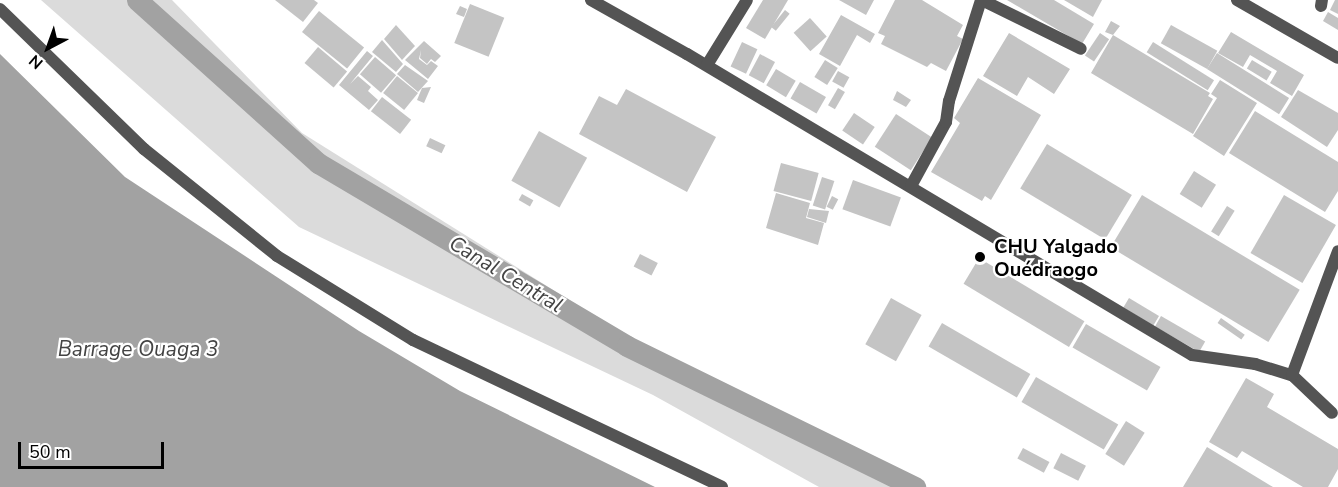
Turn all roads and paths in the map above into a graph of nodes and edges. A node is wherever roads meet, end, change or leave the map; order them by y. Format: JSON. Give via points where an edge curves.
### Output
{"nodes":[{"id":1,"x":591,"y":0,"type":"edge"},
{"id":2,"x":747,"y":0,"type":"edge"},
{"id":3,"x":981,"y":0,"type":"edge"},
{"id":4,"x":1237,"y":0,"type":"edge"},
{"id":5,"x":0,"y":9,"type":"edge"},
{"id":6,"x":1080,"y":49,"type":"dead end"},
{"id":7,"x":1338,"y":58,"type":"edge"},
{"id":8,"x":706,"y":65,"type":"junction"},
{"id":9,"x":911,"y":186,"type":"junction"},
{"id":10,"x":1338,"y":251,"type":"edge"},
{"id":11,"x":1292,"y":375,"type":"junction"},
{"id":12,"x":1332,"y":413,"type":"dead end"},
{"id":13,"x":722,"y":487,"type":"edge"}],
"edges":[{"from":1,"to":8,"type":"street"},
{"from":2,"to":8,"type":"street"},
{"from":3,"to":6,"type":"street"},
{"from":3,"to":9,"type":"street","via":[[946,122]]},
{"from":4,"to":7,"type":"street"},
{"from":5,"to":13,"type":"street","via":[[144,149],[277,256],[413,340]]},
{"from":8,"to":9,"type":"street"},
{"from":9,"to":11,"type":"street","via":[[1192,355],[1255,364]]},
{"from":10,"to":11,"type":"street"},
{"from":11,"to":12,"type":"street"}]}
